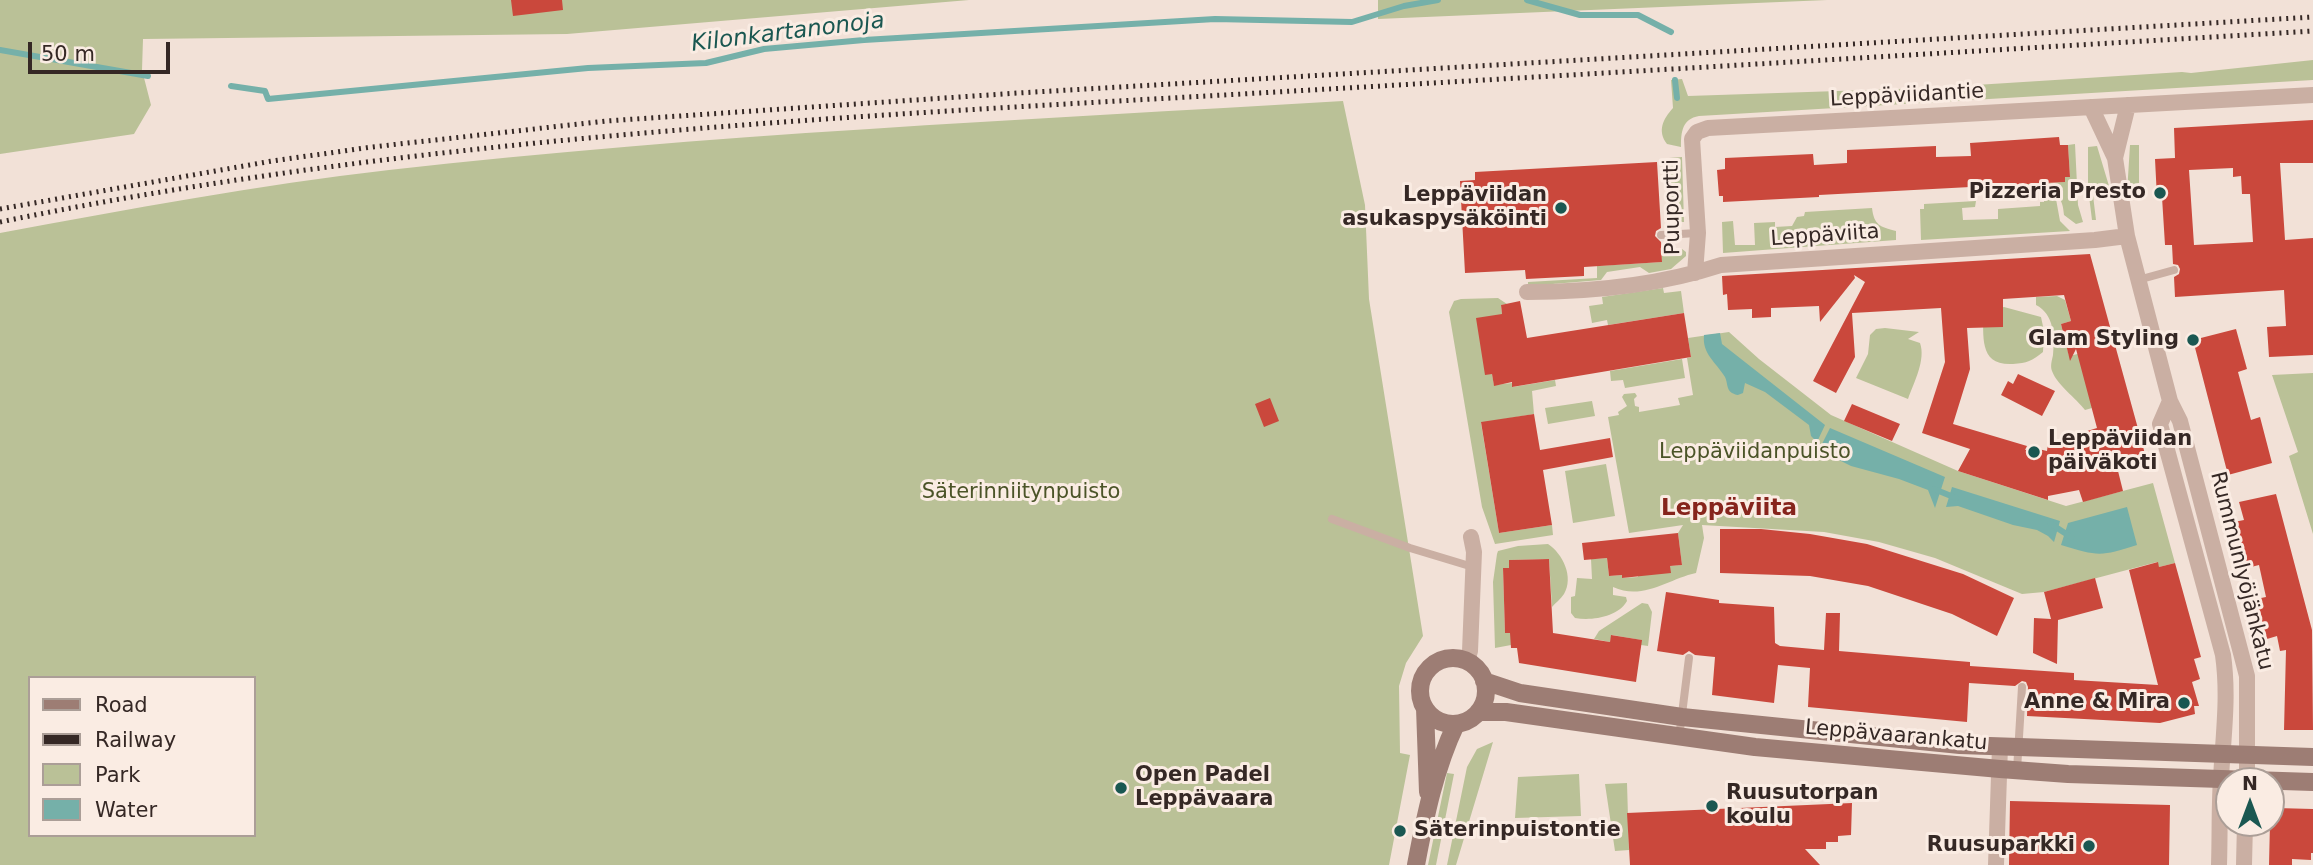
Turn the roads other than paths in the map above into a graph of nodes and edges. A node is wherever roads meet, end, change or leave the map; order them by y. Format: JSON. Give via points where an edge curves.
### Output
{"nodes":[{"id":1,"x":2313,"y":95,"type":"edge"},
{"id":2,"x":2128,"y":105,"type":"junction"},
{"id":3,"x":2091,"y":107,"type":"junction"},
{"id":4,"x":1692,"y":139,"type":"joint"},
{"id":5,"x":2115,"y":158,"type":"junction"},
{"id":6,"x":1698,"y":233,"type":"junction"},
{"id":7,"x":1661,"y":235,"type":"dead end"},
{"id":8,"x":2127,"y":236,"type":"junction"},
{"id":9,"x":2174,"y":270,"type":"dead end"},
{"id":10,"x":1695,"y":273,"type":"junction"},
{"id":11,"x":2138,"y":280,"type":"junction"},
{"id":12,"x":1527,"y":292,"type":"dead end"},
{"id":13,"x":2170,"y":401,"type":"junction"},
{"id":14,"x":1332,"y":519,"type":"dead end"},
{"id":15,"x":1471,"y":537,"type":"dead end"},
{"id":16,"x":1473,"y":567,"type":"junction"},
{"id":17,"x":1689,"y":658,"type":"dead end"},
{"id":18,"x":1467,"y":661,"type":"junction"},
{"id":19,"x":1485,"y":681,"type":"junction"},
{"id":20,"x":2022,"y":687,"type":"dead end"},
{"id":21,"x":1425,"y":708,"type":"junction"},
{"id":22,"x":1478,"y":712,"type":"junction"},
{"id":23,"x":1682,"y":717,"type":"junction"},
{"id":24,"x":1456,"y":724,"type":"junction"},
{"id":25,"x":1679,"y":738,"type":"junction"},
{"id":26,"x":2009,"y":747,"type":"junction"},
{"id":27,"x":2223,"y":755,"type":"junction"},
{"id":28,"x":2247,"y":755,"type":"junction"},
{"id":29,"x":2313,"y":757,"type":"edge"},
{"id":30,"x":2222,"y":767,"type":"edge"},
{"id":31,"x":2247,"y":767,"type":"edge"},
{"id":32,"x":2008,"y":769,"type":"junction"},
{"id":33,"x":2215,"y":779,"type":"edge"},
{"id":34,"x":2285,"y":781,"type":"edge"},
{"id":35,"x":2313,"y":782,"type":"edge"},
{"id":36,"x":1429,"y":798,"type":"junction"},
{"id":37,"x":2220,"y":837,"type":"edge"},
{"id":38,"x":2245,"y":837,"type":"edge"},
{"id":39,"x":1416,"y":865,"type":"edge"},
{"id":40,"x":1997,"y":865,"type":"edge"},
{"id":41,"x":2219,"y":865,"type":"edge"},
{"id":42,"x":2244,"y":865,"type":"edge"}],
"edges":[{"from":1,"to":2,"type":"street","name":"Leppäviidantie"},
{"from":2,"to":3,"type":"street","name":"Leppäviidantie"},
{"from":2,"to":5,"type":"street"},
{"from":3,"to":4,"type":"street","name":"Leppäviidantie","via":[[1708,128]]},
{"from":3,"to":5,"type":"street"},
{"from":4,"to":6,"type":"street","name":"Puuportti"},
{"from":5,"to":8,"type":"street","name":"Rummunlyöjänkatu"},
{"from":6,"to":7,"type":"lane"},
{"from":6,"to":10,"type":"street","name":"Puuportti"},
{"from":8,"to":10,"type":"street","name":"Leppäviita","via":[[1721,265]]},
{"from":8,"to":11,"type":"street","name":"Rummunlyöjänkatu"},
{"from":9,"to":11,"type":"lane"},
{"from":10,"to":12,"type":"street","name":"Leppäviita","via":[[1577,292]]},
{"from":11,"to":13,"type":"street","name":"Rummunlyöjänkatu"},
{"from":13,"to":27,"type":"street","name":"Rummunlyöjänkatu","via":[[2160,424],[2223,655]]},
{"from":13,"to":28,"type":"street","name":"Rummunlyöjänkatu","via":[[2180,421],[2247,676]]},
{"from":14,"to":16,"type":"lane"},
{"from":15,"to":16,"type":"street"},
{"from":16,"to":18,"type":"street"},
{"from":17,"to":23,"type":"lane"},
{"from":18,"to":19,"type":"main road"},
{"from":18,"to":21,"type":"main road","via":[[1451,658],[1430,668],[1421,683]]},
{"from":19,"to":22,"type":"main road","via":[[1485,698]]},
{"from":19,"to":23,"type":"main road","name":"Leppävaarankatu","via":[[1520,693]]},
{"from":20,"to":26,"type":"lane"},
{"from":21,"to":24,"type":"main road","via":[[1438,720]]},
{"from":21,"to":36,"type":"main road"},
{"from":22,"to":24,"type":"main road"},
{"from":22,"to":25,"type":"main road","name":"Leppävaarankatu","via":[[1506,712]]},
{"from":23,"to":25,"type":"lane"},
{"from":23,"to":26,"type":"main road","name":"Leppävaarankatu"},
{"from":24,"to":36,"type":"main road"},
{"from":25,"to":32,"type":"main road","name":"Leppävaarankatu"},
{"from":26,"to":27,"type":"main road","name":"Leppävaarankatu"},
{"from":26,"to":32,"type":"street"},
{"from":27,"to":28,"type":"main road","name":"Leppävaarankatu"},
{"from":27,"to":30,"type":"street","name":"Rummunlyöjänkatu"},
{"from":28,"to":29,"type":"main road","name":"Leppävaarankatu"},
{"from":28,"to":31,"type":"street","name":"Rummunlyöjänkatu"},
{"from":32,"to":33,"type":"main road","name":"Leppävaarankatu"},
{"from":32,"to":40,"type":"street"},
{"from":34,"to":35,"type":"main road","name":"Leppävaarankatu"},
{"from":36,"to":39,"type":"main road"},
{"from":37,"to":41,"type":"street","name":"Rummunlyöjänkatu"},
{"from":38,"to":42,"type":"street"}]}
